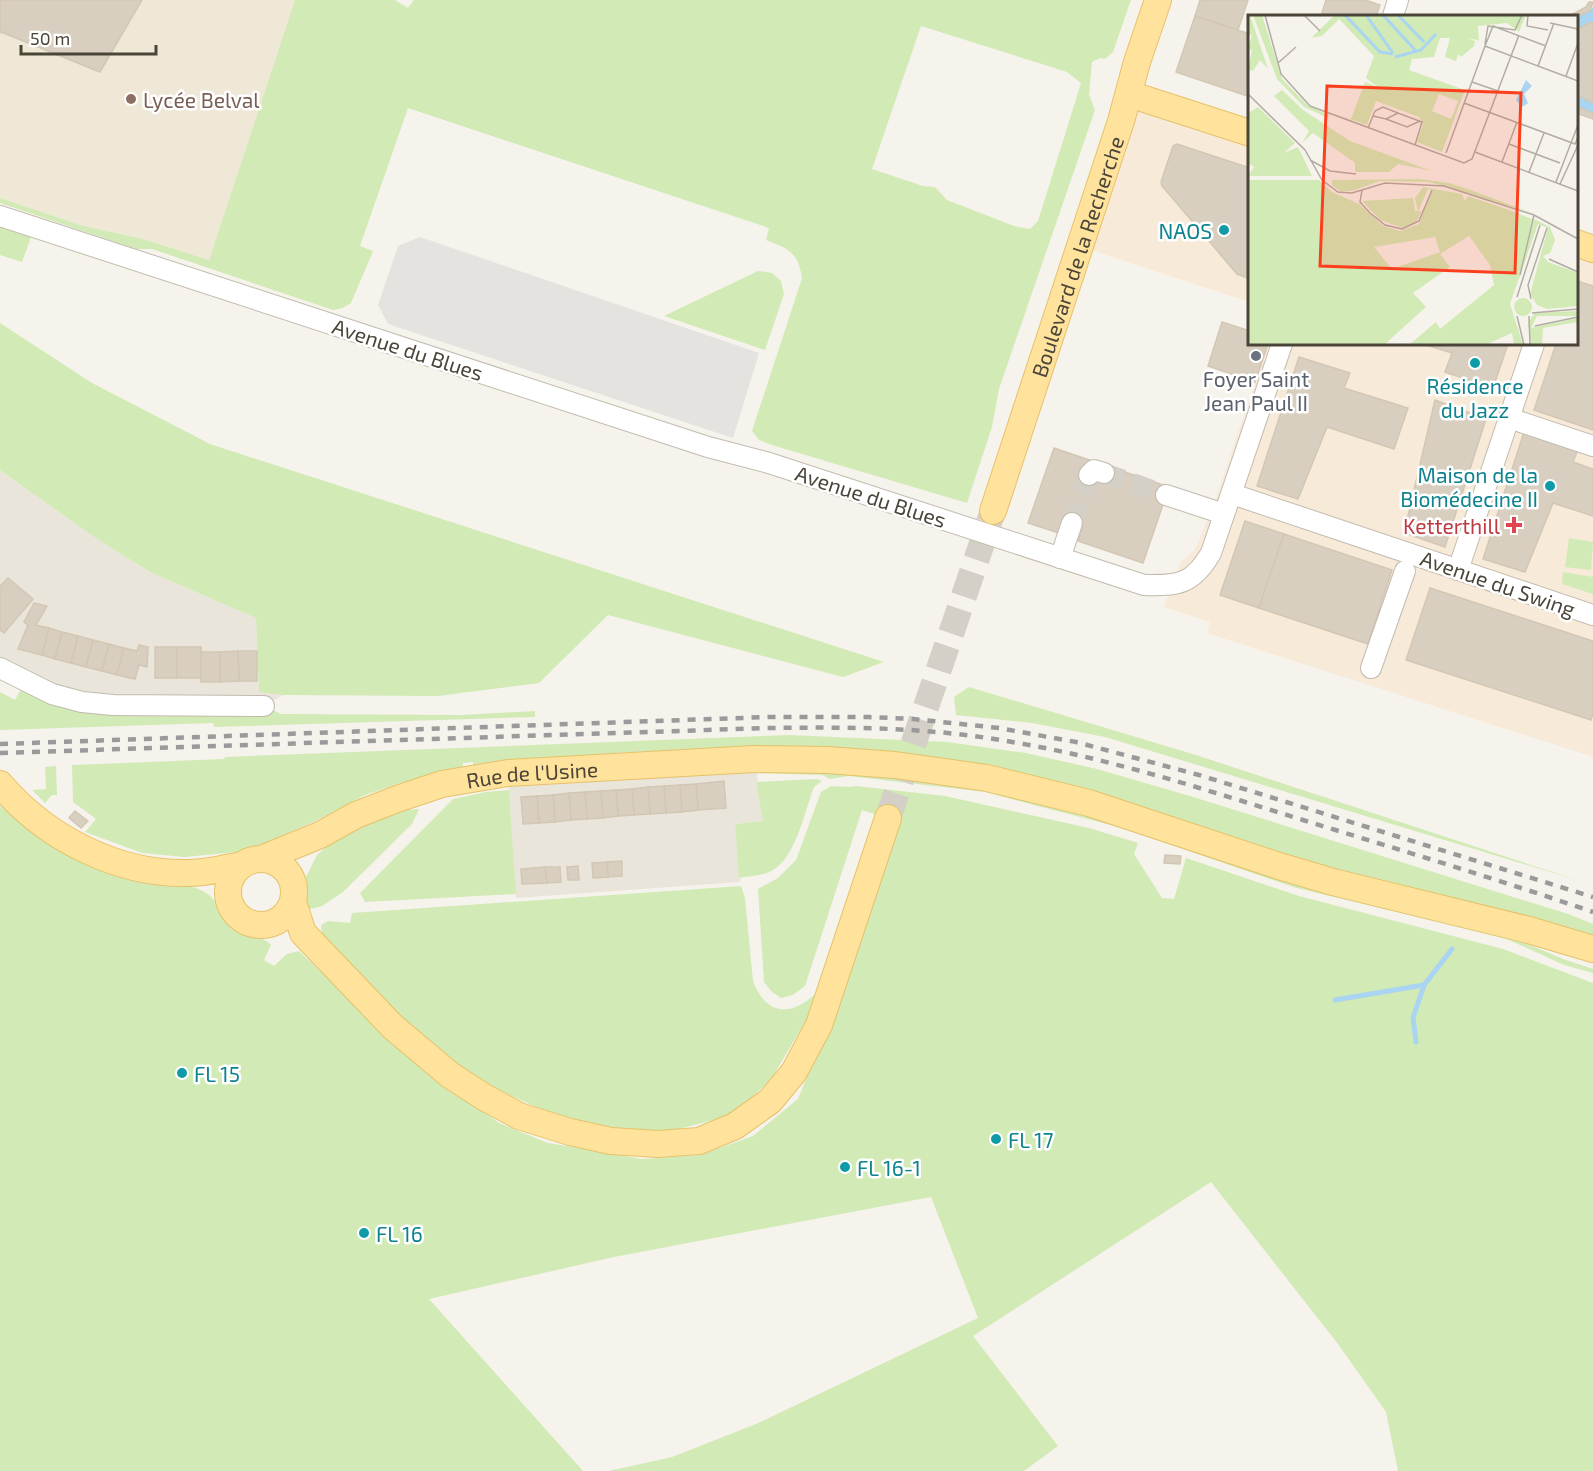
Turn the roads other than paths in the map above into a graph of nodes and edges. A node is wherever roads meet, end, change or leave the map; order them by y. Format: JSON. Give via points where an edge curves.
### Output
{"nodes":[{"id":1,"x":1158,"y":0,"type":"edge"},
{"id":2,"x":1398,"y":0,"type":"edge"},
{"id":3,"x":1393,"y":15,"type":"edge"},
{"id":4,"x":1129,"y":94,"type":"junction"},
{"id":5,"x":1248,"y":132,"type":"edge"},
{"id":6,"x":0,"y":216,"type":"edge"},
{"id":7,"x":1578,"y":244,"type":"edge"},
{"id":8,"x":1593,"y":249,"type":"edge"},
{"id":9,"x":1282,"y":345,"type":"edge"},
{"id":10,"x":1534,"y":345,"type":"edge"},
{"id":11,"x":1509,"y":418,"type":"junction"},
{"id":12,"x":1593,"y":446,"type":"edge"},
{"id":13,"x":1232,"y":494,"type":"junction"},
{"id":14,"x":1166,"y":495,"type":"tunnel mouth"},
{"id":15,"x":993,"y":511,"type":"tunnel mouth"},
{"id":16,"x":1224,"y":514,"type":"junction"},
{"id":17,"x":1072,"y":523,"type":"tunnel mouth"},
{"id":18,"x":1060,"y":558,"type":"junction"},
{"id":19,"x":1404,"y":570,"type":"dead end"},
{"id":20,"x":1458,"y":570,"type":"junction"},
{"id":21,"x":1593,"y":615,"type":"edge"},
{"id":22,"x":0,"y":668,"type":"edge"},
{"id":23,"x":1371,"y":668,"type":"dead end"},
{"id":24,"x":264,"y":706,"type":"dead end"},
{"id":25,"x":0,"y":784,"type":"edge"},
{"id":26,"x":888,"y":818,"type":"tunnel mouth"},
{"id":27,"x":320,"y":835,"type":"junction"},
{"id":28,"x":264,"y":858,"type":"junction"},
{"id":29,"x":239,"y":866,"type":"junction"},
{"id":30,"x":190,"y":873,"type":"junction"},
{"id":31,"x":227,"y":893,"type":"junction"},
{"id":32,"x":294,"y":896,"type":"junction"},
{"id":33,"x":273,"y":923,"type":"junction"},
{"id":34,"x":303,"y":933,"type":"junction"},
{"id":35,"x":1593,"y":949,"type":"edge"}],
"edges":[{"from":1,"to":4,"type":"main road","name":"Boulevard de la Recherche"},
{"from":2,"to":3,"type":"street"},
{"from":4,"to":5,"type":"main road"},
{"from":4,"to":15,"type":"main road","name":"Boulevard de la Recherche"},
{"from":6,"to":18,"type":"street","name":"Avenue du Blues"},
{"from":7,"to":8,"type":"main road"},
{"from":9,"to":13,"type":"street","name":"Avenue du Blues"},
{"from":10,"to":11,"type":"street"},
{"from":11,"to":12,"type":"street"},
{"from":11,"to":20,"type":"street"},
{"from":13,"to":16,"type":"street","name":"Avenue du Blues"},
{"from":13,"to":20,"type":"street","name":"Avenue du Swing"},
{"from":14,"to":16,"type":"street"},
{"from":16,"to":18,"type":"street","name":"Avenue du Blues","via":[[1211,553],[1201,570],[1185,581],[1166,586],[1144,585]]},
{"from":17,"to":18,"type":"street"},
{"from":19,"to":23,"type":"street","name":"Avenue du Swing"},
{"from":20,"to":21,"type":"street","name":"Avenue du Swing"},
{"from":22,"to":24,"type":"street","via":[[52,694],[82,702]]},
{"from":25,"to":30,"type":"main road","via":[[27,811],[75,845],[120,864]]},
{"from":26,"to":34,"type":"main road","via":[[819,1024],[794,1072],[770,1101],[735,1126],[699,1141],[611,1141],[519,1116],[450,1075],[393,1027]]},
{"from":27,"to":28,"type":"main road","name":"Rue de l'Usine"},
{"from":27,"to":32,"type":"main road","via":[[305,861]]},
{"from":27,"to":35,"type":"main road","name":"Rue de l'Usine","via":[[356,815],[442,784],[508,773],[754,759],[895,765],[987,778],[1089,803],[1333,882]]},
{"from":28,"to":29,"type":"main road"},
{"from":28,"to":32,"type":"main road","via":[[286,868],[292,878]]},
{"from":29,"to":30,"type":"main road"},
{"from":29,"to":31,"type":"main road","via":[[232,874]]},
{"from":30,"to":31,"type":"main road"},
{"from":31,"to":33,"type":"main road","via":[[231,906],[248,923]]},
{"from":32,"to":33,"type":"main road","via":[[286,915]]},
{"from":32,"to":34,"type":"main road"},
{"from":33,"to":34,"type":"main road"}]}
